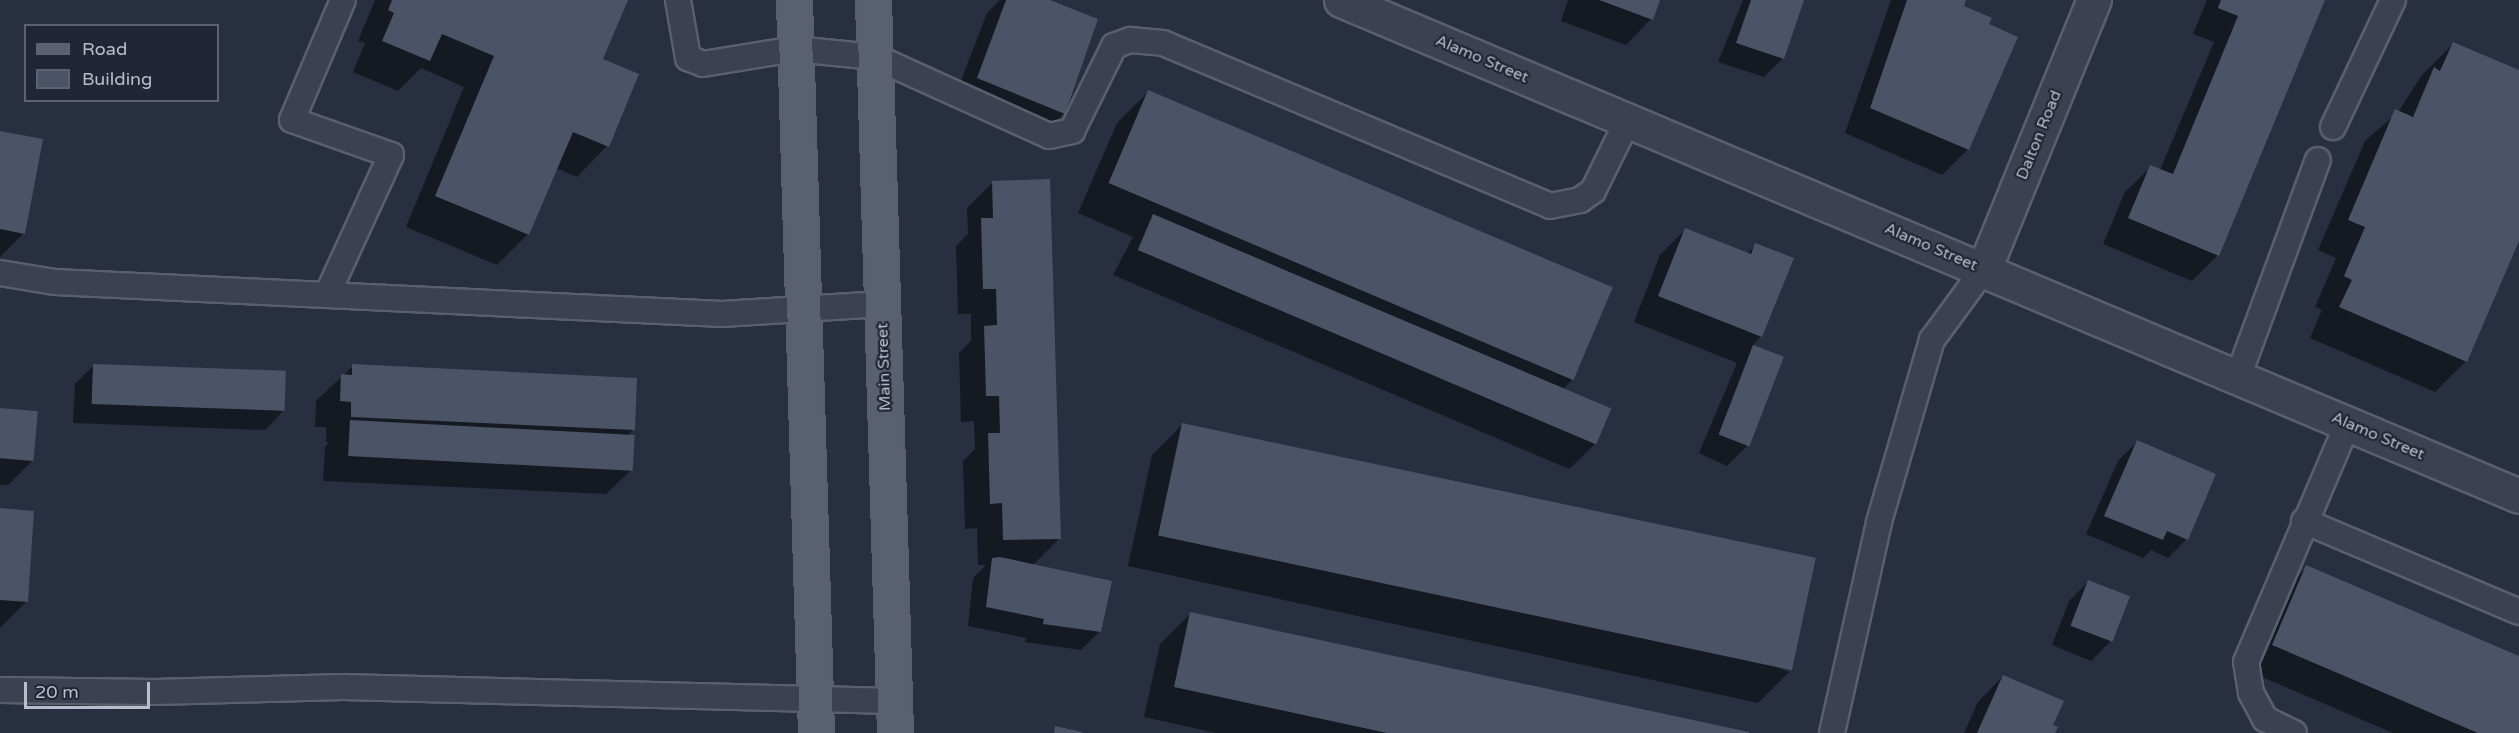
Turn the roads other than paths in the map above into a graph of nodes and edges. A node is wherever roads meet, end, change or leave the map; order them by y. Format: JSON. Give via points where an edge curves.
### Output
{"nodes":[{"id":1,"x":343,"y":0,"type":"edge"},
{"id":2,"x":678,"y":0,"type":"edge"},
{"id":3,"x":794,"y":0,"type":"edge"},
{"id":4,"x":873,"y":0,"type":"edge"},
{"id":5,"x":1341,"y":0,"type":"edge"},
{"id":6,"x":2094,"y":0,"type":"edge"},
{"id":7,"x":2393,"y":0,"type":"edge"},
{"id":8,"x":795,"y":49,"type":"junction"},
{"id":9,"x":875,"y":57,"type":"junction"},
{"id":10,"x":1628,"y":120,"type":"junction"},
{"id":11,"x":2333,"y":127,"type":"dead end"},
{"id":12,"x":2318,"y":160,"type":"dead end"},
{"id":13,"x":1984,"y":269,"type":"junction"},
{"id":14,"x":0,"y":273,"type":"edge"},
{"id":15,"x":327,"y":295,"type":"junction"},
{"id":16,"x":882,"y":304,"type":"junction"},
{"id":17,"x":802,"y":309,"type":"junction"},
{"id":18,"x":2238,"y":377,"type":"junction"},
{"id":19,"x":2348,"y":423,"type":"junction"},
{"id":20,"x":2519,"y":496,"type":"edge"},
{"id":21,"x":2304,"y":521,"type":"junction"},
{"id":22,"x":2519,"y":612,"type":"edge"},
{"id":23,"x":0,"y":690,"type":"edge"},
{"id":24,"x":815,"y":699,"type":"junction"},
{"id":25,"x":894,"y":701,"type":"junction"},
{"id":26,"x":816,"y":733,"type":"edge"},
{"id":27,"x":895,"y":733,"type":"edge"},
{"id":28,"x":1832,"y":733,"type":"edge"},
{"id":29,"x":2294,"y":733,"type":"edge"}],
"edges":[{"from":1,"to":15,"type":"lane","via":[[292,120],[391,155]]},
{"from":2,"to":8,"type":"lane","via":[[688,58],[703,64]]},
{"from":3,"to":8,"type":"main road"},
{"from":4,"to":9,"type":"main road","name":"Main Street"},
{"from":5,"to":10,"type":"street","name":"Alamo Street"},
{"from":6,"to":13,"type":"street","name":"Dalton Road"},
{"from":7,"to":11,"type":"lane"},
{"from":8,"to":9,"type":"lane"},
{"from":8,"to":17,"type":"main road"},
{"from":9,"to":10,"type":"lane","via":[[1049,136],[1072,131],[1114,46],[1130,40],[1162,43],[1550,206],[1580,200],[1593,191]]},
{"from":9,"to":16,"type":"main road","name":"Main Street"},
{"from":10,"to":13,"type":"street","name":"Alamo Street"},
{"from":12,"to":18,"type":"lane"},
{"from":13,"to":18,"type":"street","name":"Alamo Street"},
{"from":13,"to":28,"type":"lane","via":[[1932,340],[1879,522]]},
{"from":14,"to":15,"type":"lane","via":[[55,282]]},
{"from":15,"to":17,"type":"lane","via":[[722,314]]},
{"from":16,"to":17,"type":"lane"},
{"from":16,"to":25,"type":"main road","name":"Main Street"},
{"from":17,"to":24,"type":"main road"},
{"from":18,"to":19,"type":"street","name":"Alamo Street"},
{"from":19,"to":20,"type":"street","name":"Alamo Street"},
{"from":19,"to":21,"type":"lane"},
{"from":21,"to":22,"type":"lane"},
{"from":21,"to":29,"type":"lane","via":[[2246,662],[2251,693],[2265,718]]},
{"from":23,"to":24,"type":"lane","via":[[155,693],[344,687]]},
{"from":24,"to":25,"type":"lane"},
{"from":24,"to":26,"type":"main road"},
{"from":25,"to":27,"type":"main road","name":"Main Street"}]}
